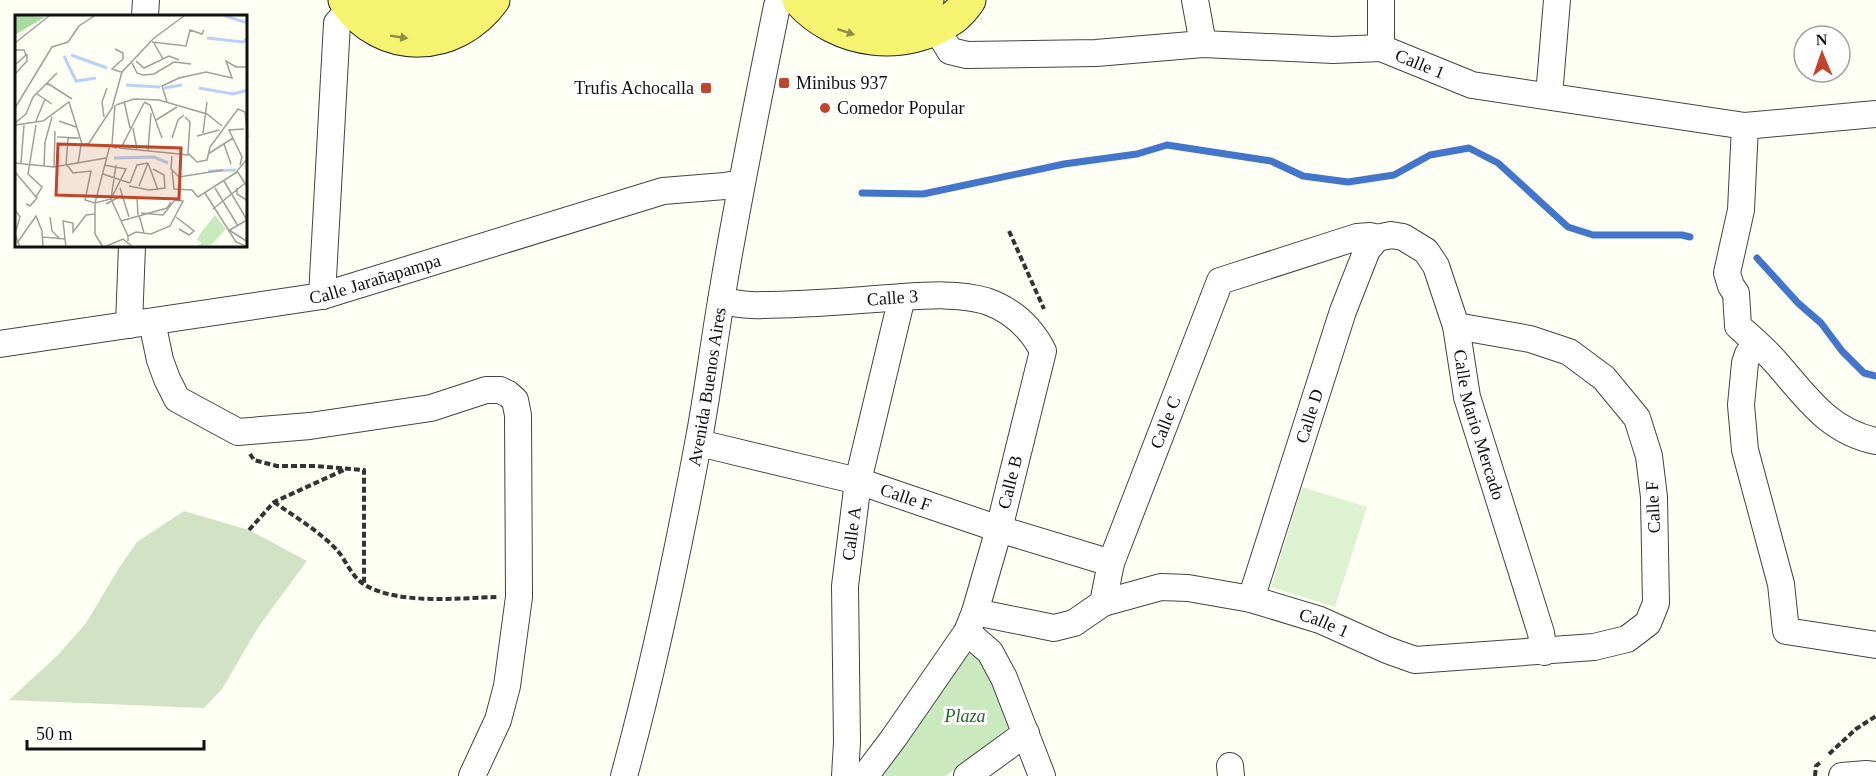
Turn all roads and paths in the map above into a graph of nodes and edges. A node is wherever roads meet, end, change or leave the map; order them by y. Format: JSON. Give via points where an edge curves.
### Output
{"nodes":[{"id":1,"x":146,"y":0,"type":"edge"},
{"id":2,"x":457,"y":0,"type":"edge"},
{"id":3,"x":493,"y":0,"type":"edge"},
{"id":4,"x":783,"y":0,"type":"edge"},
{"id":5,"x":799,"y":0,"type":"edge"},
{"id":6,"x":839,"y":0,"type":"edge"},
{"id":7,"x":969,"y":0,"type":"edge"},
{"id":8,"x":1195,"y":0,"type":"edge"},
{"id":9,"x":1382,"y":0,"type":"edge"},
{"id":10,"x":1557,"y":0,"type":"edge"},
{"id":11,"x":358,"y":2,"type":"edge"},
{"id":12,"x":932,"y":14,"type":"edge"},
{"id":13,"x":145,"y":15,"type":"edge"},
{"id":14,"x":1203,"y":44,"type":"junction"},
{"id":15,"x":1381,"y":48,"type":"junction"},
{"id":16,"x":1549,"y":96,"type":"junction"},
{"id":17,"x":1876,"y":114,"type":"edge"},
{"id":18,"x":1745,"y":126,"type":"junction"},
{"id":19,"x":741,"y":183,"type":"junction"},
{"id":20,"x":1009,"y":231,"type":"dead end"},
{"id":21,"x":1377,"y":238,"type":"junction"},
{"id":22,"x":132,"y":248,"type":"edge"},
{"id":23,"x":322,"y":296,"type":"junction"},
{"id":24,"x":902,"y":297,"type":"junction"},
{"id":25,"x":721,"y":301,"type":"junction"},
{"id":26,"x":141,"y":323,"type":"junction"},
{"id":27,"x":1456,"y":326,"type":"junction"},
{"id":28,"x":0,"y":344,"type":"edge"},
{"id":29,"x":1758,"y":344,"type":"junction"},
{"id":30,"x":1043,"y":351,"type":"junction"},
{"id":31,"x":238,"y":432,"type":"junction"},
{"id":32,"x":1876,"y":441,"type":"edge"},
{"id":33,"x":699,"y":442,"type":"junction"},
{"id":34,"x":347,"y":469,"type":"junction"},
{"id":35,"x":858,"y":481,"type":"junction"},
{"id":36,"x":274,"y":502,"type":"junction"},
{"id":37,"x":999,"y":529,"type":"junction"},
{"id":38,"x":249,"y":530,"type":"dead end"},
{"id":39,"x":1112,"y":563,"type":"junction"},
{"id":40,"x":364,"y":585,"type":"junction"},
{"id":41,"x":519,"y":597,"type":"junction"},
{"id":42,"x":1251,"y":599,"type":"junction"},
{"id":43,"x":1103,"y":603,"type":"junction"},
{"id":44,"x":971,"y":622,"type":"junction"},
{"id":45,"x":1876,"y":645,"type":"edge"},
{"id":46,"x":1544,"y":652,"type":"junction"},
{"id":47,"x":1876,"y":716,"type":"edge"},
{"id":48,"x":1026,"y":733,"type":"junction"},
{"id":49,"x":1876,"y":775,"type":"edge"},
{"id":50,"x":472,"y":776,"type":"edge"},
{"id":51,"x":624,"y":776,"type":"edge"},
{"id":52,"x":845,"y":776,"type":"edge"},
{"id":53,"x":865,"y":776,"type":"edge"},
{"id":54,"x":967,"y":776,"type":"edge"},
{"id":55,"x":1042,"y":776,"type":"edge"},
{"id":56,"x":1815,"y":776,"type":"edge"},
{"id":57,"x":1842,"y":776,"type":"edge"}],
"edges":[{"from":1,"to":13,"type":"street"},
{"from":2,"to":11,"type":"main road","via":[[436,13],[412,15]]},
{"from":11,"to":3,"type":"main road","one_way":true,"via":[[377,32],[429,40],[462,29]]},
{"from":4,"to":19,"type":"street","name":"Avenida Buenos Aires","via":[[777,6]]},
{"from":5,"to":12,"type":"main road","one_way":true,"via":[[829,26],[876,39],[908,37]]},
{"from":6,"to":12,"type":"main road","via":[[861,11],[890,14],[917,7]]},
{"from":7,"to":12,"type":"main road","via":[[955,16]]},
{"from":8,"to":14,"type":"street"},
{"from":9,"to":15,"type":"street"},
{"from":10,"to":16,"type":"street"},
{"from":11,"to":23,"type":"street","via":[[337,23]]},
{"from":12,"to":14,"type":"street","name":"Calle 1","via":[[950,51],[967,55],[1096,53]]},
{"from":14,"to":15,"type":"street","name":"Calle 1","via":[[1333,50]]},
{"from":15,"to":16,"type":"street","name":"Calle 1","via":[[1472,85]]},
{"from":16,"to":18,"type":"street","name":"Calle 1"},
{"from":17,"to":18,"type":"street","name":"Calle 1"},
{"from":18,"to":29,"type":"street","via":[[1741,210],[1727,273],[1736,293],[1738,326]]},
{"from":19,"to":23,"type":"street","name":"Calle Jarañapampa","via":[[663,191]]},
{"from":19,"to":25,"type":"street","name":"Avenida Buenos Aires"},
{"from":20,"to":30,"type":"path","via":[[1051,324]]},
{"from":21,"to":27,"type":"street","name":"Calle Mario Mercado","via":[[1403,237],[1426,251],[1436,266]]},
{"from":21,"to":39,"type":"street","name":"Calle C","via":[[1357,237],[1220,281]]},
{"from":21,"to":42,"type":"street","name":"Calle D","via":[[1367,250],[1342,311]]},
{"from":22,"to":26,"type":"street"},
{"from":23,"to":26,"type":"street","name":"Calle Jarañapampa"},
{"from":24,"to":25,"type":"street","name":"Calle 3","via":[[760,306]]},
{"from":24,"to":30,"type":"street","name":"Calle 3","via":[[955,296],[985,301],[1020,320]]},
{"from":24,"to":35,"type":"street","name":"Calle A"},
{"from":25,"to":33,"type":"street","name":"Avenida Buenos Aires"},
{"from":26,"to":28,"type":"street","name":"Calle Jarañapampa"},
{"from":26,"to":31,"type":"street","via":[[177,399]]},
{"from":27,"to":46,"type":"street","name":"Calle Mario Mercado","via":[[1467,397]]},
{"from":27,"to":46,"type":"street","name":"Calle F","via":[[1530,339],[1569,352],[1604,378],[1637,418],[1649,456],[1654,497],[1656,603],[1648,623],[1628,639]]},
{"from":29,"to":32,"type":"street","via":[[1834,424]]},
{"from":29,"to":45,"type":"street","via":[[1744,363],[1744,450],[1781,584],[1786,631]]},
{"from":30,"to":37,"type":"street","name":"Calle B"},
{"from":31,"to":34,"type":"path","via":[[254,460],[277,466]]},
{"from":31,"to":41,"type":"street","via":[[431,408],[486,390],[508,394],[515,400],[518,415]]},
{"from":33,"to":35,"type":"street","name":"Calle F"},
{"from":33,"to":51,"type":"street","name":"Avenida Buenos Aires","via":[[646,696]]},
{"from":34,"to":36,"type":"path"},
{"from":34,"to":40,"type":"path","via":[[364,470]]},
{"from":35,"to":37,"type":"street","name":"Calle F"},
{"from":35,"to":52,"type":"street","name":"Calle A","via":[[845,586]]},
{"from":36,"to":38,"type":"path"},
{"from":36,"to":40,"type":"path","via":[[338,551]]},
{"from":37,"to":39,"type":"street","name":"Calle F"},
{"from":37,"to":44,"type":"street","name":"Calle B"},
{"from":39,"to":43,"type":"street","name":"Calle C"},
{"from":40,"to":41,"type":"path","via":[[416,599]]},
{"from":41,"to":50,"type":"street","via":[[507,686],[498,720]]},
{"from":42,"to":43,"type":"street","name":"Calle 1","via":[[1161,587]]},
{"from":42,"to":46,"type":"street","name":"Calle 1","via":[[1320,620],[1415,660]]},
{"from":43,"to":44,"type":"street","name":"Calle 1","via":[[1074,623],[1054,628]]},
{"from":44,"to":48,"type":"street","via":[[1004,678]]},
{"from":44,"to":53,"type":"street","name":"Calle B"},
{"from":47,"to":56,"type":"path","via":[[1816,766]]},
{"from":48,"to":54,"type":"street"},
{"from":48,"to":55,"type":"street"},
{"from":49,"to":57,"type":"street"}]}
